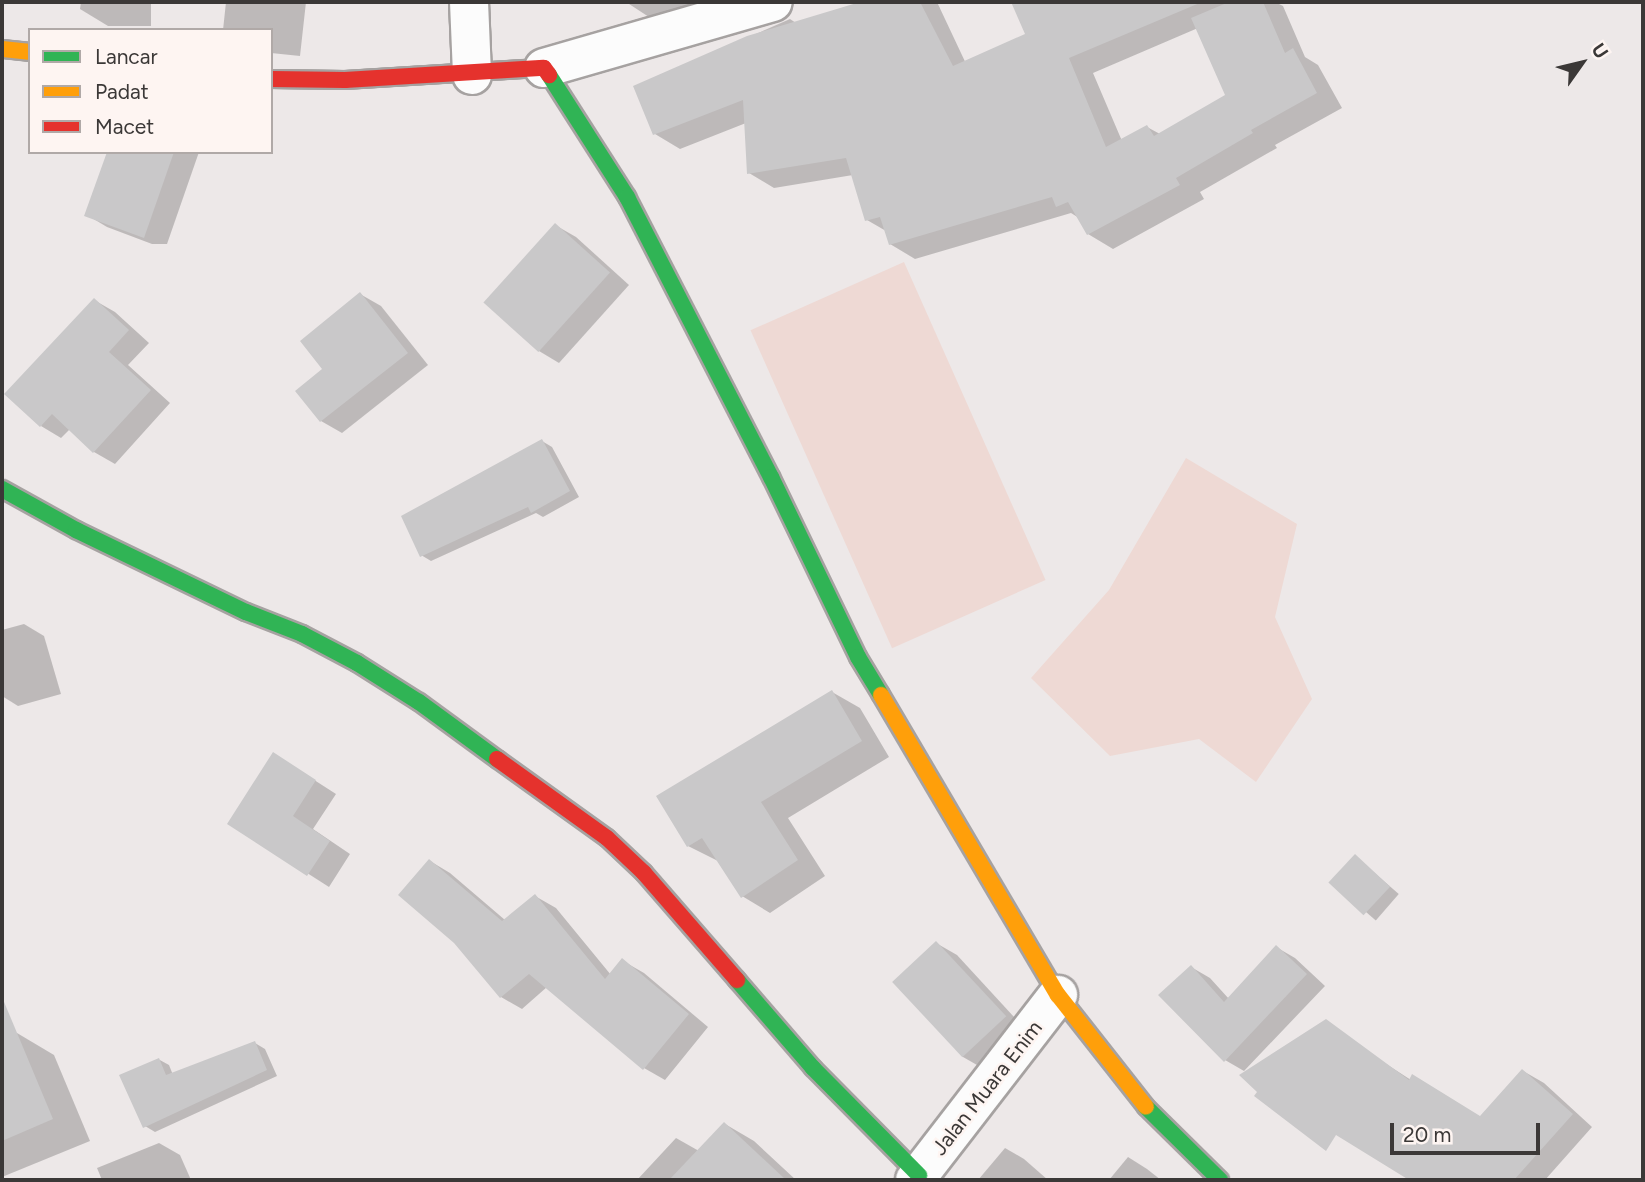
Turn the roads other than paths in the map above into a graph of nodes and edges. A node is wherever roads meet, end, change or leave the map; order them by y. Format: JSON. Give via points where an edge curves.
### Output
{"nodes":[{"id":1,"x":469,"y":2,"type":"edge"},
{"id":2,"x":773,"y":2,"type":"edge"},
{"id":3,"x":2,"y":49,"type":"edge"},
{"id":4,"x":28,"y":52,"type":"edge"},
{"id":5,"x":544,"y":68,"type":"junction"},
{"id":6,"x":472,"y":75,"type":"junction"},
{"id":7,"x":273,"y":79,"type":"edge"},
{"id":8,"x":2,"y":489,"type":"edge"},
{"id":9,"x":1058,"y":995,"type":"junction"},
{"id":10,"x":917,"y":1177,"type":"edge"},
{"id":11,"x":1220,"y":1180,"type":"edge"}],
"edges":[{"from":1,"to":6,"type":"street"},
{"from":2,"to":5,"type":"street"},
{"from":3,"to":4,"type":"street"},
{"from":5,"to":6,"type":"street"},
{"from":5,"to":9,"type":"street","via":[[633,209],[858,657]]},
{"from":6,"to":7,"type":"street"},
{"from":8,"to":10,"type":"street","via":[[76,530],[357,663],[419,702],[607,838],[644,873],[813,1068]]},
{"from":9,"to":10,"type":"street","name":"Jalan Muara Enim"},
{"from":9,"to":11,"type":"street","via":[[1155,1119]]}]}
